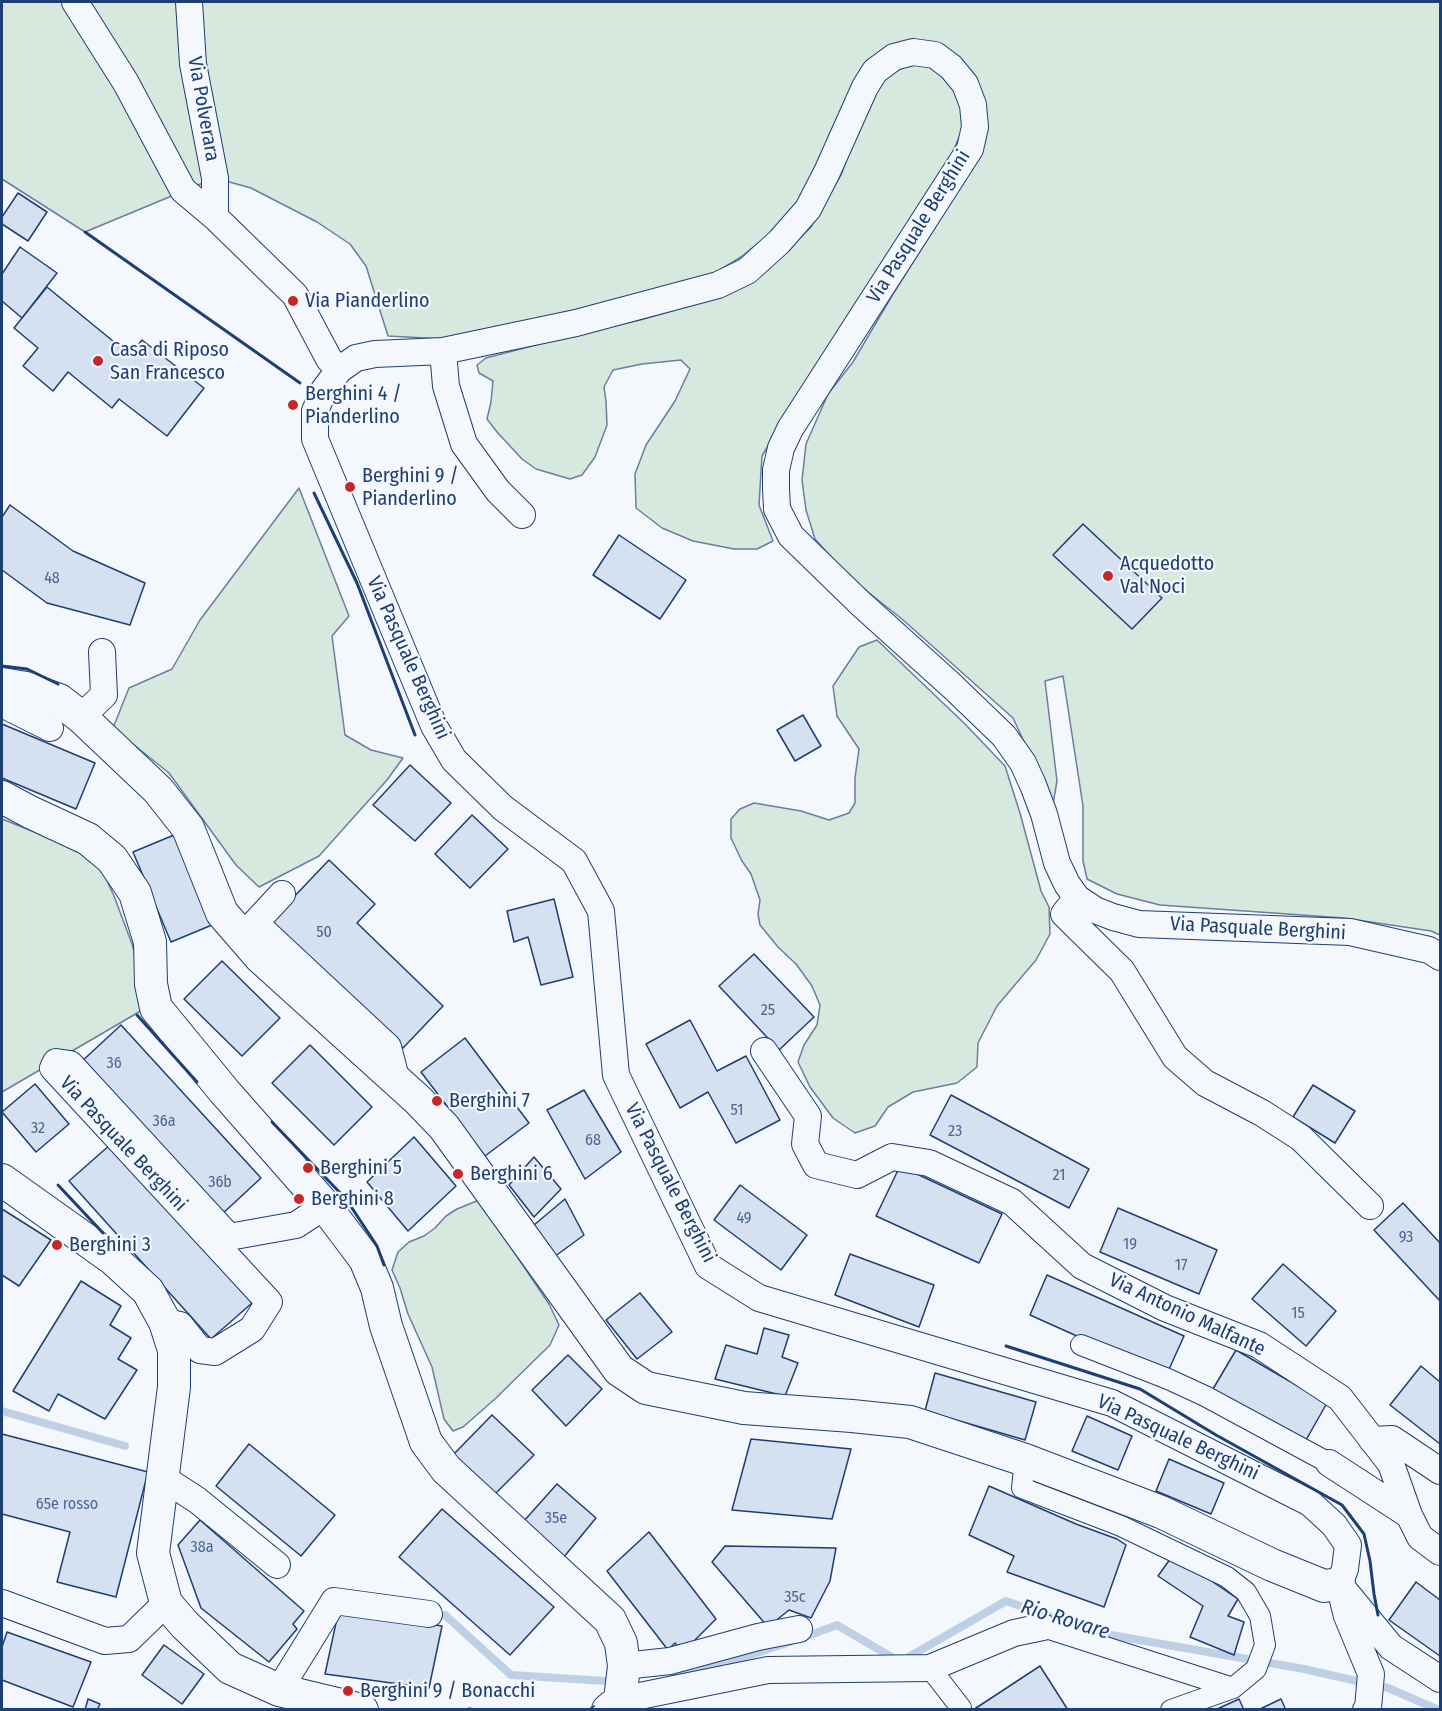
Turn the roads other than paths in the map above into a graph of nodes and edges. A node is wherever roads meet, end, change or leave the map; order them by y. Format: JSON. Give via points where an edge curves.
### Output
{"nodes":[{"id":1,"x":75,"y":2,"type":"edge"},
{"id":2,"x":189,"y":2,"type":"edge"},
{"id":3,"x":215,"y":217,"type":"junction"},
{"id":4,"x":443,"y":351,"type":"junction"},
{"id":5,"x":339,"y":370,"type":"junction"},
{"id":6,"x":522,"y":515,"type":"dead end"},
{"id":7,"x":102,"y":652,"type":"dead end"},
{"id":8,"x":2,"y":684,"type":"edge"},
{"id":9,"x":2,"y":693,"type":"edge"},
{"id":10,"x":81,"y":717,"type":"junction"},
{"id":11,"x":50,"y":728,"type":"dead end"},
{"id":12,"x":2,"y":797,"type":"edge"},
{"id":13,"x":282,"y":894,"type":"dead end"},
{"id":14,"x":1077,"y":898,"type":"junction"},
{"id":15,"x":1440,"y":957,"type":"edge"},
{"id":16,"x":764,"y":1051,"type":"dead end"},
{"id":17,"x":397,"y":1082,"type":"junction"},
{"id":18,"x":2,"y":1180,"type":"edge"},
{"id":19,"x":326,"y":1206,"type":"junction"},
{"id":20,"x":1370,"y":1206,"type":"dead end"},
{"id":21,"x":165,"y":1322,"type":"junction"},
{"id":22,"x":1081,"y":1345,"type":"dead end"},
{"id":23,"x":1372,"y":1440,"type":"junction"},
{"id":24,"x":1025,"y":1460,"type":"junction"},
{"id":25,"x":1329,"y":1463,"type":"joint"},
{"id":26,"x":1440,"y":1471,"type":"edge"},
{"id":27,"x":163,"y":1479,"type":"junction"},
{"id":28,"x":1409,"y":1515,"type":"junction"},
{"id":29,"x":1440,"y":1552,"type":"edge"},
{"id":30,"x":277,"y":1565,"type":"dead end"},
{"id":31,"x":1339,"y":1584,"type":"junction"},
{"id":32,"x":2,"y":1603,"type":"edge"},
{"id":33,"x":166,"y":1603,"type":"junction"},
{"id":34,"x":429,"y":1614,"type":"dead end"},
{"id":35,"x":1043,"y":1627,"type":"joint"},
{"id":36,"x":799,"y":1629,"type":"dead end"},
{"id":37,"x":624,"y":1666,"type":"junction"},
{"id":38,"x":930,"y":1668,"type":"junction"},
{"id":39,"x":1440,"y":1679,"type":"edge"},
{"id":40,"x":1233,"y":1688,"type":"junction"},
{"id":41,"x":279,"y":1690,"type":"junction"},
{"id":42,"x":614,"y":1705,"type":"edge"},
{"id":43,"x":961,"y":1708,"type":"edge"},
{"id":44,"x":362,"y":1710,"type":"edge"},
{"id":45,"x":1172,"y":1710,"type":"edge"},
{"id":46,"x":1366,"y":1710,"type":"edge"}],
"edges":[{"from":1,"to":3,"type":"street","via":[[126,83],[183,190]]},
{"from":2,"to":3,"type":"street","name":"Via Polverara","via":[[193,64],[215,178]]},
{"from":3,"to":5,"type":"street","via":[[295,295],[329,359]]},
{"from":4,"to":5,"type":"street","name":"Via Pasquale Berghini","via":[[375,354],[356,358]]},
{"from":4,"to":6,"type":"street","via":[[446,386],[464,444],[498,491]]},
{"from":4,"to":14,"type":"street","name":"Via Pasquale Berghini","via":[[718,285],[747,271],[780,242],[808,209],[874,71],[894,57],[913,52],[934,55],[951,67],[965,84],[973,105],[975,127],[970,149],[790,429],[776,470],[777,509],[790,536],[1004,736],[1033,785],[1057,863]]},
{"from":5,"to":31,"type":"street","name":"Via Pasquale Berghini","via":[[315,411],[319,450],[434,726],[454,760],[503,808],[574,861],[601,911],[616,1076],[708,1266],[759,1298],[1112,1403],[1310,1503],[1334,1525],[1348,1545]]},
{"from":7,"to":10,"type":"street","via":[[104,695]]},
{"from":8,"to":10,"type":"street","via":[[60,700]]},
{"from":9,"to":11,"type":"street","via":[[10,708]]},
{"from":10,"to":17,"type":"street","via":[[158,790],[188,828],[222,913],[261,958]]},
{"from":12,"to":19,"type":"street","via":[[88,838],[112,859],[135,893],[150,942],[156,1008]]},
{"from":13,"to":17,"type":"street","via":[[255,923],[388,1047]]},
{"from":14,"to":15,"type":"street","name":"Via Pasquale Berghini","via":[[1095,910],[1139,924],[1350,932],[1429,950]]},
{"from":14,"to":20,"type":"street","via":[[1064,914],[1122,971],[1175,1057],[1205,1083],[1301,1138]]},
{"from":16,"to":23,"type":"street","name":"Via Antonio Malfante","via":[[808,1116],[805,1144],[816,1165],[857,1175],[892,1157],[929,1163],[1012,1202],[1082,1266],[1165,1308],[1258,1344],[1304,1374],[1340,1398]]},
{"from":17,"to":24,"type":"street","via":[[444,1127],[619,1370],[646,1388],[744,1408],[910,1422]]},
{"from":18,"to":21,"type":"street","via":[[113,1259],[148,1291]]},
{"from":19,"to":21,"type":"street","name":"Via Pasquale Berghini","via":[[296,1226],[229,1237],[70,1064],[56,1062],[53,1068],[269,1302],[252,1329],[215,1352],[200,1350],[180,1325]]},
{"from":19,"to":37,"type":"street","via":[[364,1259],[378,1288],[386,1326],[426,1442],[446,1469],[610,1620],[621,1643]]},
{"from":21,"to":27,"type":"street","via":[[174,1350],[174,1387]]},
{"from":22,"to":25,"type":"street","name":"Via Antonio Malfante","via":[[1205,1396]]},
{"from":23,"to":26,"type":"street","via":[[1392,1439]]},
{"from":23,"to":28,"type":"street","name":"Via Antonio Malfante","via":[[1391,1464]]},
{"from":24,"to":31,"type":"street","via":[[1161,1512],[1324,1586]]},
{"from":24,"to":40,"type":"street","via":[[1022,1488],[1121,1526],[1227,1577],[1246,1592],[1260,1616],[1265,1645],[1256,1669]]},
{"from":25,"to":28,"type":"street","name":"Via Antonio Malfante"},
{"from":27,"to":30,"type":"street","via":[[196,1500]]},
{"from":27,"to":33,"type":"street","via":[[153,1553]]},
{"from":28,"to":29,"type":"street","name":"Via Antonio Malfante","via":[[1420,1537]]},
{"from":31,"to":39,"type":"street","via":[[1391,1647]]},
{"from":31,"to":46,"type":"street","via":[[1347,1616],[1371,1674]]},
{"from":32,"to":33,"type":"street","via":[[105,1641],[129,1640]]},
{"from":33,"to":41,"type":"street","via":[[230,1668]]},
{"from":34,"to":41,"type":"street","via":[[334,1601]]},
{"from":35,"to":38,"type":"street","via":[[1014,1633]]},
{"from":35,"to":40,"type":"street"},
{"from":36,"to":37,"type":"street","via":[[670,1661]]},
{"from":37,"to":42,"type":"street"},
{"from":38,"to":42,"type":"street","via":[[768,1670]]},
{"from":38,"to":43,"type":"street"},
{"from":40,"to":45,"type":"street"},
{"from":41,"to":44,"type":"street"}]}
